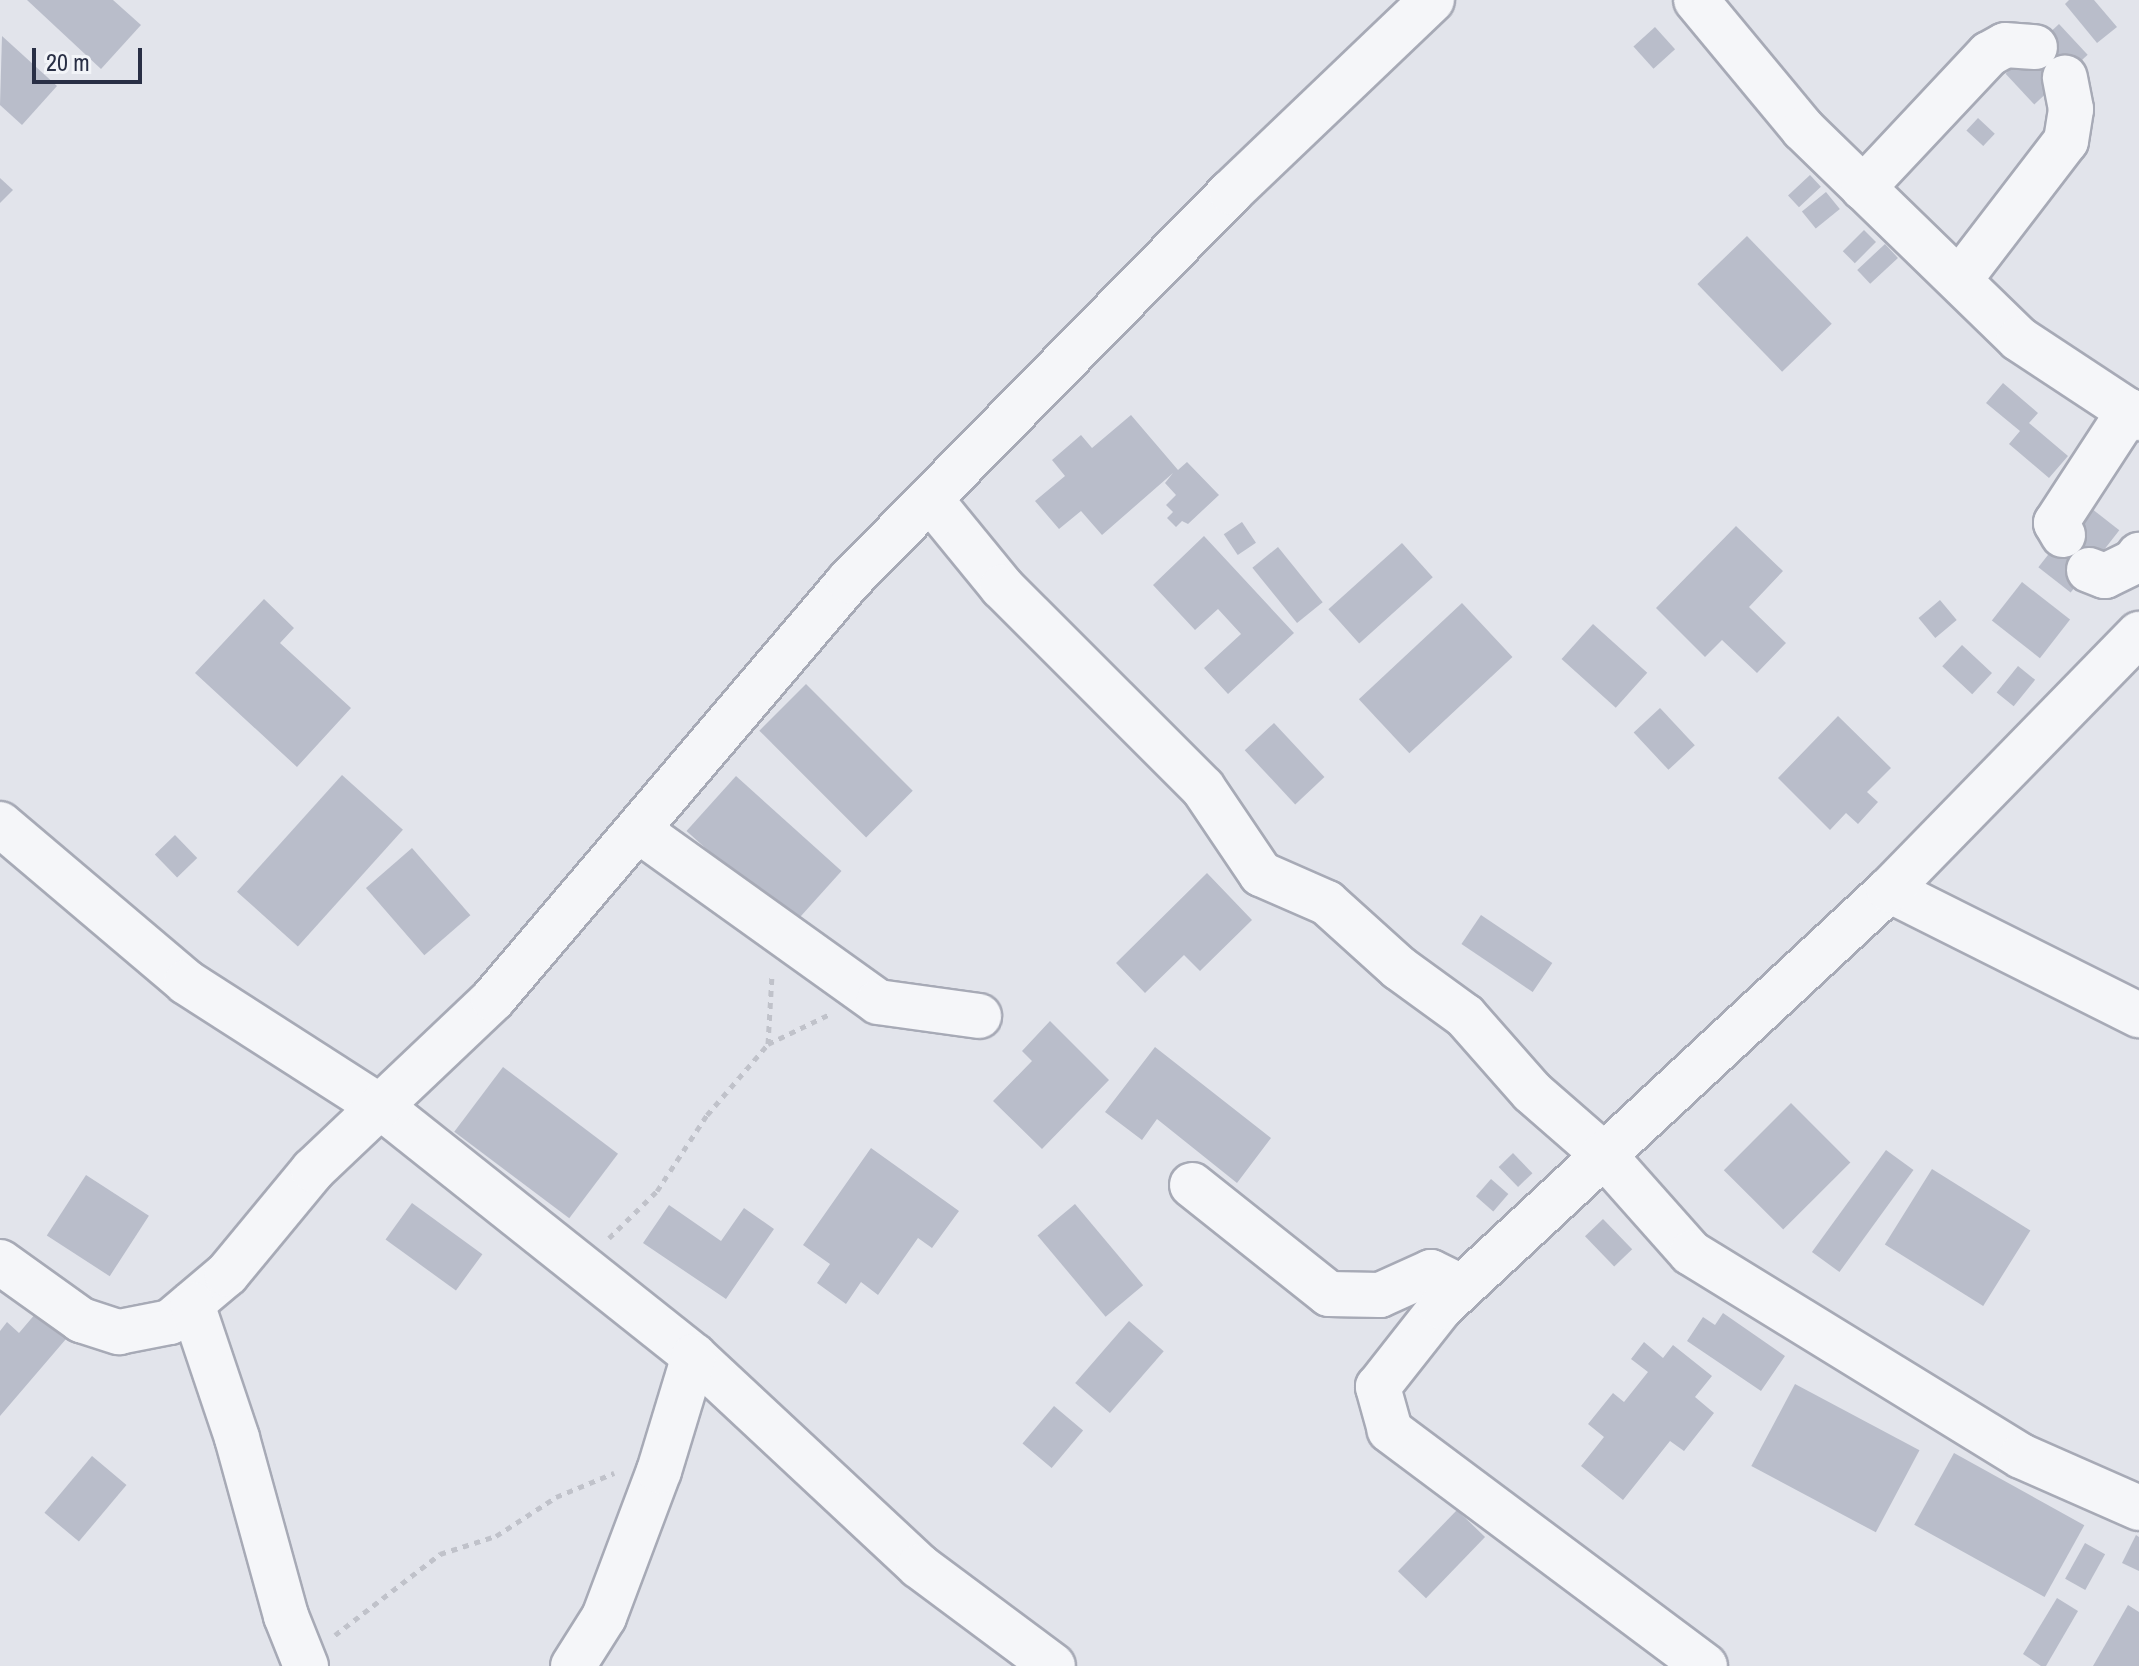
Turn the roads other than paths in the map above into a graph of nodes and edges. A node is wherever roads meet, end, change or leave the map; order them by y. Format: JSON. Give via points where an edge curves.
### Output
{"nodes":[{"id":1,"x":1432,"y":0,"type":"edge"},
{"id":2,"x":1696,"y":0,"type":"edge"},
{"id":3,"x":2035,"y":47,"type":"dead end"},
{"id":4,"x":2065,"y":78,"type":"dead end"},
{"id":5,"x":1863,"y":188,"type":"junction"},
{"id":6,"x":1960,"y":279,"type":"junction"},
{"id":7,"x":2134,"y":414,"type":"edge"},
{"id":8,"x":930,"y":499,"type":"junction"},
{"id":9,"x":2063,"y":535,"type":"dead end"},
{"id":10,"x":2139,"y":555,"type":"edge"},
{"id":11,"x":2089,"y":570,"type":"dead end"},
{"id":12,"x":2139,"y":634,"type":"edge"},
{"id":13,"x":0,"y":824,"type":"edge"},
{"id":14,"x":638,"y":830,"type":"junction"},
{"id":15,"x":1889,"y":890,"type":"junction"},
{"id":16,"x":2139,"y":1015,"type":"edge"},
{"id":17,"x":979,"y":1016,"type":"dead end"},
{"id":18,"x":381,"y":1107,"type":"junction"},
{"id":19,"x":1603,"y":1154,"type":"junction"},
{"id":20,"x":1192,"y":1185,"type":"dead end"},
{"id":21,"x":0,"y":1262,"type":"edge"},
{"id":22,"x":1462,"y":1287,"type":"junction"},
{"id":23,"x":192,"y":1304,"type":"junction"},
{"id":24,"x":694,"y":1356,"type":"junction"},
{"id":25,"x":2139,"y":1508,"type":"edge"},
{"id":26,"x":304,"y":1661,"type":"edge"},
{"id":27,"x":573,"y":1666,"type":"edge"},
{"id":28,"x":1053,"y":1666,"type":"edge"},
{"id":29,"x":1705,"y":1666,"type":"edge"}],
"edges":[{"from":1,"to":8,"type":"street","via":[[1231,192]]},
{"from":2,"to":5,"type":"street","via":[[1803,129]]},
{"from":3,"to":5,"type":"street","via":[[2005,45],[1989,54]]},
{"from":4,"to":6,"type":"street","via":[[2071,109],[2066,141]]},
{"from":5,"to":6,"type":"street"},
{"from":6,"to":7,"type":"street","via":[[2019,339]]},
{"from":7,"to":9,"type":"street","via":[[2056,523]]},
{"from":8,"to":14,"type":"street","via":[[849,581]]},
{"from":8,"to":19,"type":"street","via":[[1002,587],[1203,788],[1261,874],[1327,903],[1399,968],[1465,1016],[1532,1092]]},
{"from":10,"to":11,"type":"street","via":[[2105,576]]},
{"from":12,"to":15,"type":"street"},
{"from":13,"to":18,"type":"street","via":[[186,982]]},
{"from":14,"to":17,"type":"street","via":[[878,1002]]},
{"from":14,"to":18,"type":"street","via":[[493,999]]},
{"from":15,"to":16,"type":"street"},
{"from":15,"to":19,"type":"street"},
{"from":18,"to":23,"type":"street","via":[[313,1170],[227,1274]]},
{"from":18,"to":24,"type":"street"},
{"from":19,"to":22,"type":"street"},
{"from":19,"to":25,"type":"street","via":[[1691,1253],[2021,1456]]},
{"from":20,"to":22,"type":"street","via":[[1329,1294],[1380,1295],[1431,1272]]},
{"from":21,"to":23,"type":"street","via":[[81,1320],[119,1332],[170,1322]]},
{"from":22,"to":29,"type":"street","via":[[1378,1387],[1390,1430]]},
{"from":23,"to":26,"type":"street"},
{"from":24,"to":27,"type":"street","via":[[659,1471],[604,1617]]},
{"from":24,"to":28,"type":"street","via":[[919,1566]]}]}
